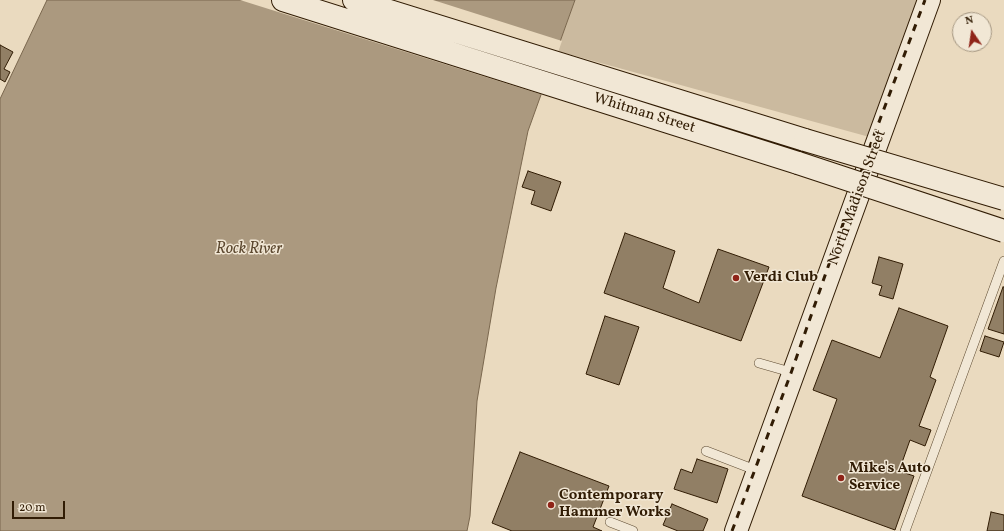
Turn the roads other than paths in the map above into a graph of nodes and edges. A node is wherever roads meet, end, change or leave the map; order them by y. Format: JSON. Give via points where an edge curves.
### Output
{"nodes":[{"id":1,"x":283,"y":0,"type":"edge"},
{"id":2,"x":354,"y":0,"type":"edge"},
{"id":3,"x":929,"y":0,"type":"edge"},
{"id":4,"x":1004,"y":199,"type":"edge"},
{"id":5,"x":1004,"y":231,"type":"edge"},
{"id":6,"x":1004,"y":261,"type":"edge"},
{"id":7,"x":759,"y":363,"type":"dead end"},
{"id":8,"x":794,"y":373,"type":"junction"},
{"id":9,"x":706,"y":451,"type":"dead end"},
{"id":10,"x":758,"y":471,"type":"junction"},
{"id":11,"x":610,"y":522,"type":"dead end"},
{"id":12,"x":633,"y":531,"type":"edge"},
{"id":13,"x":736,"y":531,"type":"edge"},
{"id":14,"x":906,"y":531,"type":"edge"}],
"edges":[{"from":1,"to":5,"type":"main road","name":"Whitman Street","bridge":true,"via":[[668,121]]},
{"from":2,"to":4,"type":"main road","name":"Whitman Street","bridge":true},
{"from":3,"to":8,"type":"main road","name":"North Madison Street"},
{"from":6,"to":14,"type":"lane"},
{"from":7,"to":8,"type":"lane"},
{"from":8,"to":10,"type":"main road","name":"North Madison Street"},
{"from":9,"to":10,"type":"lane"},
{"from":10,"to":13,"type":"main road","name":"North Madison Street"},
{"from":11,"to":12,"type":"lane"}]}
